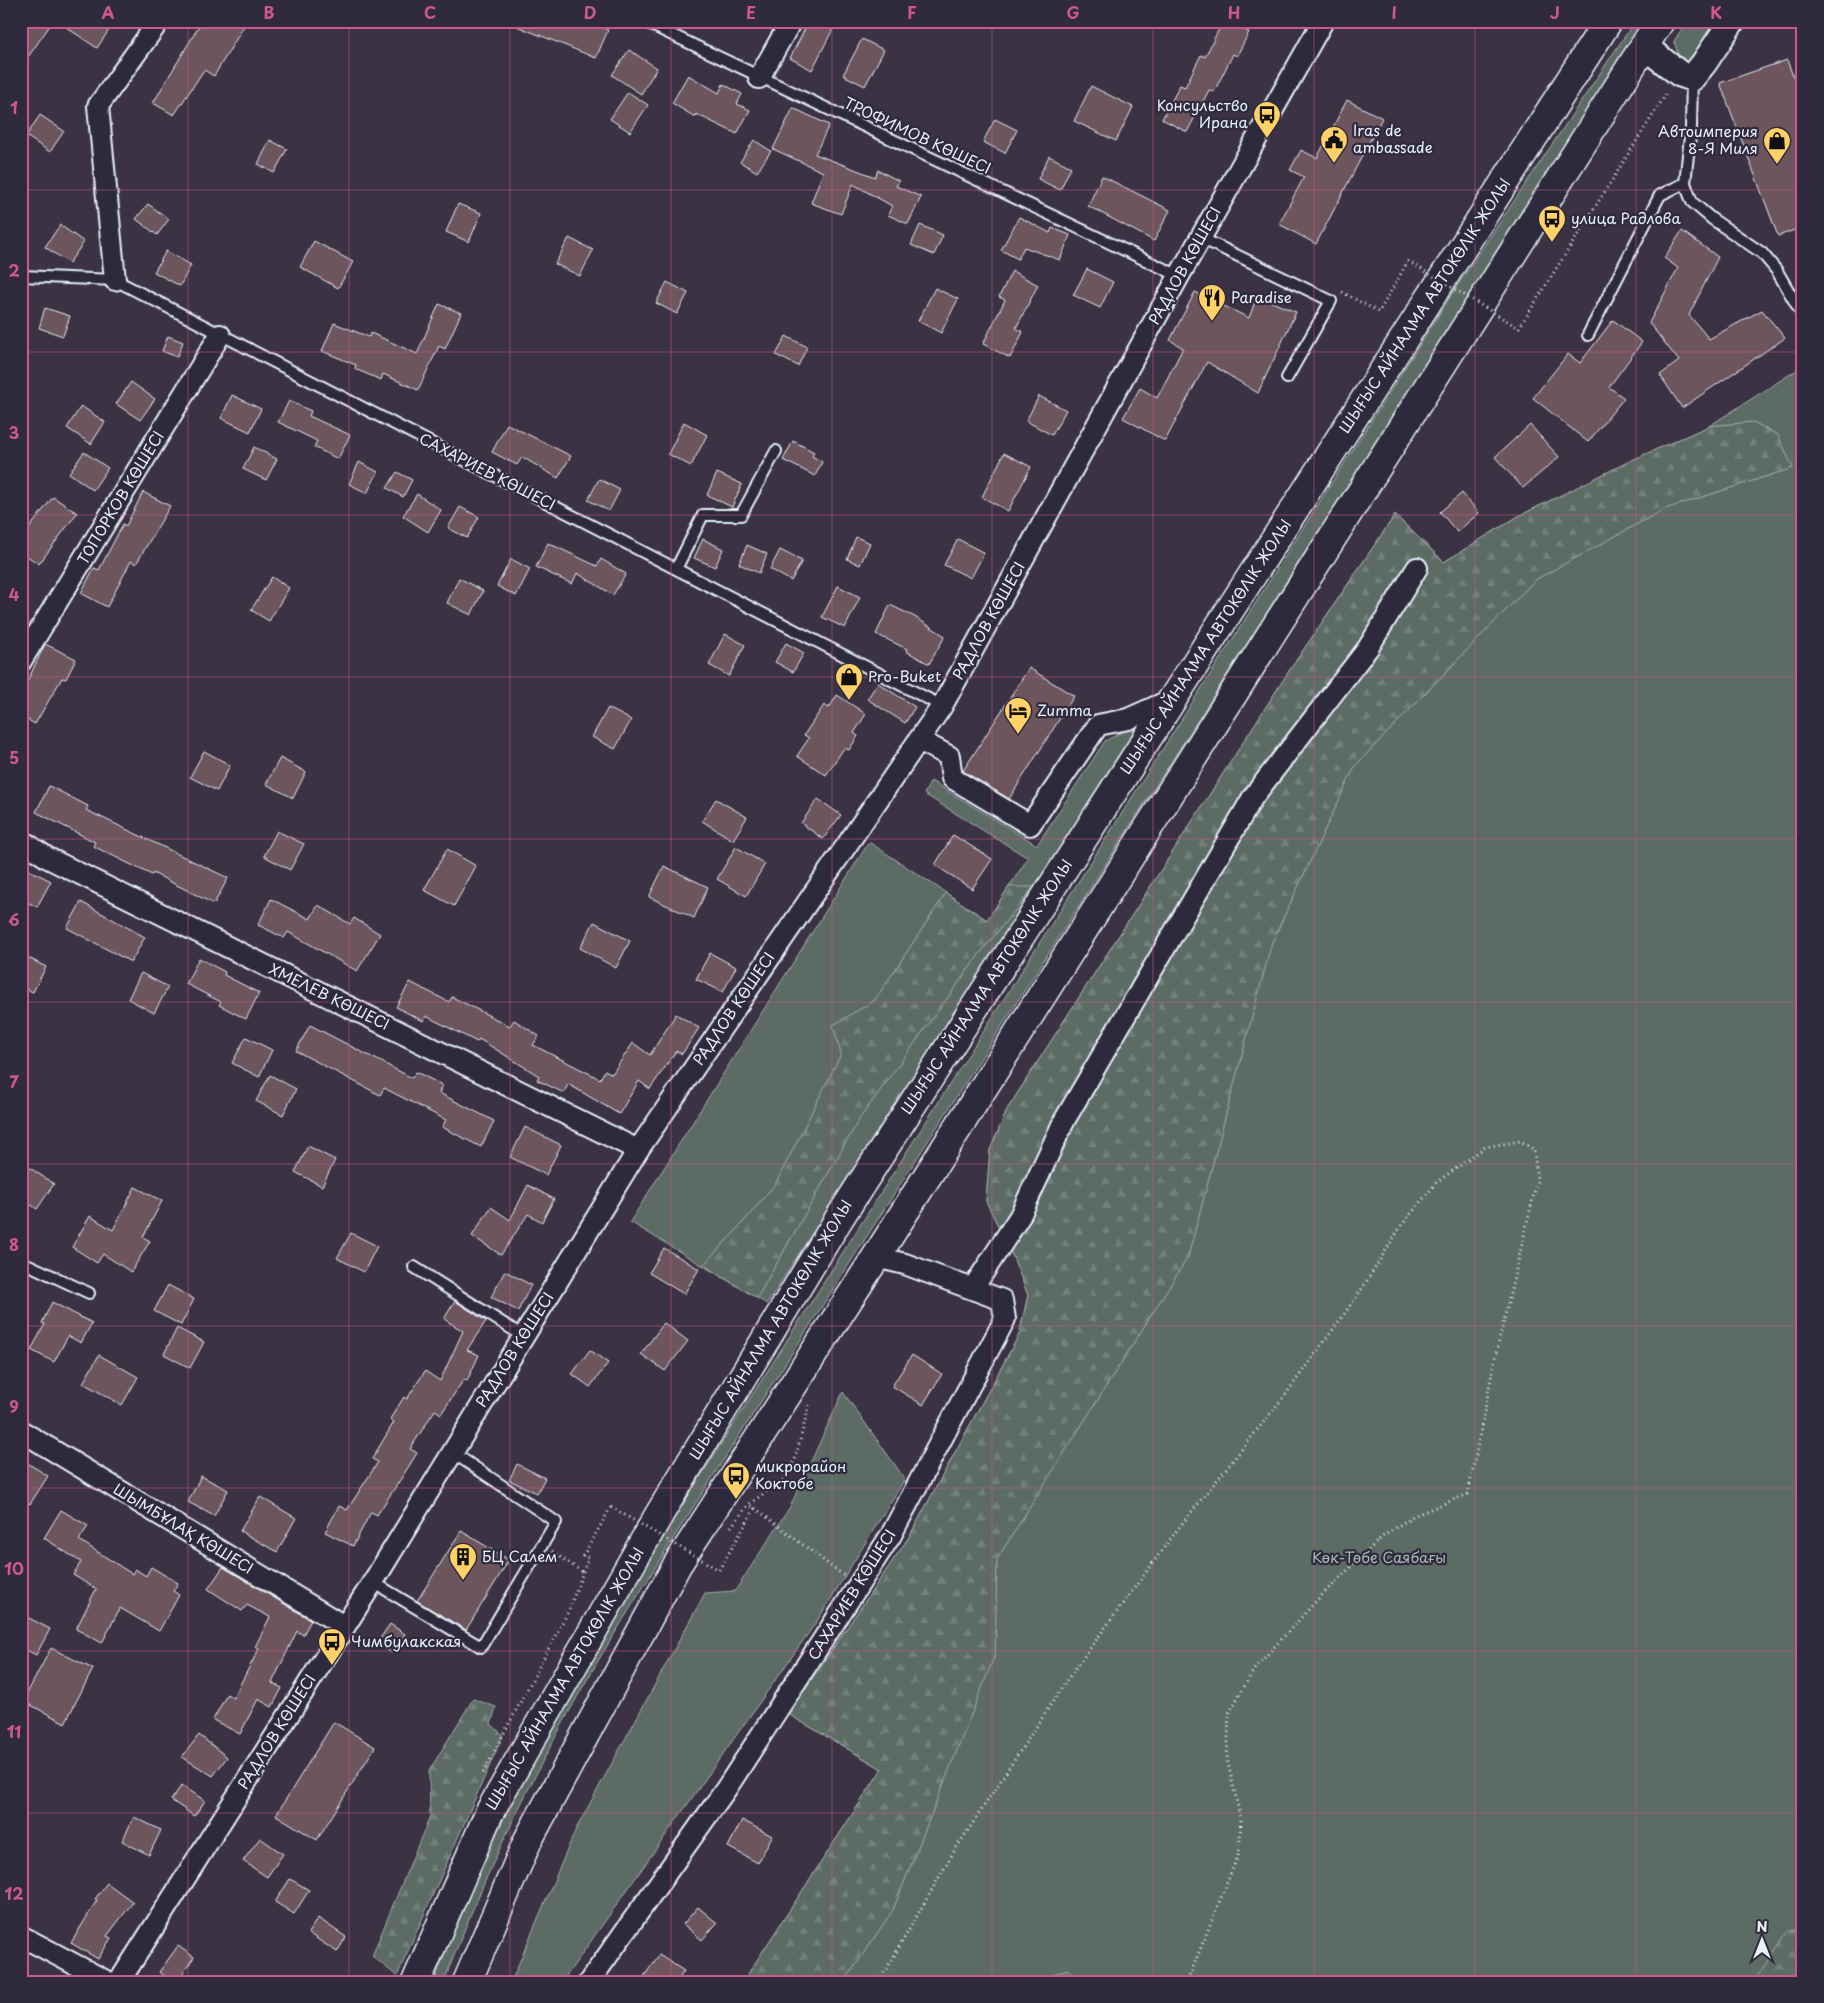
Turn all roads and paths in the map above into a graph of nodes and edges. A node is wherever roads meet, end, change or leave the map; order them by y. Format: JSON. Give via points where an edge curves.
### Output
{"nodes":[{"id":1,"x":159,"y":21,"type":"edge"},
{"id":2,"x":643,"y":21,"type":"edge"},
{"id":3,"x":791,"y":21,"type":"edge"},
{"id":4,"x":1323,"y":21,"type":"edge"},
{"id":5,"x":1608,"y":21,"type":"edge"},
{"id":6,"x":1660,"y":21,"type":"edge"},
{"id":7,"x":1732,"y":21,"type":"edge"},
{"id":8,"x":1644,"y":46,"type":"junction"},
{"id":9,"x":1686,"y":76,"type":"junction"},
{"id":10,"x":759,"y":78,"type":"junction"},
{"id":11,"x":1685,"y":184,"type":"junction"},
{"id":12,"x":1201,"y":238,"type":"junction"},
{"id":13,"x":21,"y":276,"type":"edge"},
{"id":14,"x":1180,"y":276,"type":"junction"},
{"id":15,"x":115,"y":280,"type":"junction"},
{"id":16,"x":1331,"y":301,"type":"junction"},
{"id":17,"x":1803,"y":316,"type":"edge"},
{"id":18,"x":220,"y":335,"type":"junction"},
{"id":19,"x":1588,"y":335,"type":"dead end"},
{"id":20,"x":1287,"y":378,"type":"dead end"},
{"id":21,"x":776,"y":451,"type":"dead end"},
{"id":22,"x":1417,"y":568,"type":"dead end"},
{"id":23,"x":676,"y":569,"type":"junction"},
{"id":24,"x":21,"y":661,"type":"edge"},
{"id":25,"x":1172,"y":698,"type":"junction"},
{"id":26,"x":942,"y":706,"type":"junction"},
{"id":27,"x":919,"y":740,"type":"junction"},
{"id":28,"x":21,"y":840,"type":"edge"},
{"id":29,"x":638,"y":1150,"type":"junction"},
{"id":30,"x":876,"y":1257,"type":"junction"},
{"id":31,"x":414,"y":1267,"type":"dead end"},
{"id":32,"x":21,"y":1268,"type":"edge"},
{"id":33,"x":973,"y":1288,"type":"junction"},
{"id":34,"x":88,"y":1293,"type":"dead end"},
{"id":35,"x":523,"y":1336,"type":"junction"},
{"id":36,"x":810,"y":1400,"type":"dead end"},
{"id":37,"x":21,"y":1431,"type":"edge"},
{"id":38,"x":452,"y":1452,"type":"junction"},
{"id":39,"x":748,"y":1505,"type":"junction"},
{"id":40,"x":755,"y":1508,"type":"junction"},
{"id":41,"x":730,"y":1528,"type":"dead end"},
{"id":42,"x":542,"y":1545,"type":"junction"},
{"id":43,"x":589,"y":1545,"type":"dead end"},
{"id":44,"x":706,"y":1558,"type":"dead end"},
{"id":45,"x":700,"y":1566,"type":"dead end"},
{"id":46,"x":582,"y":1572,"type":"dead end"},
{"id":47,"x":373,"y":1582,"type":"junction"},
{"id":48,"x":858,"y":1586,"type":"junction"},
{"id":49,"x":344,"y":1626,"type":"junction"},
{"id":50,"x":21,"y":1936,"type":"edge"},
{"id":51,"x":108,"y":1982,"type":"edge"},
{"id":52,"x":119,"y":1982,"type":"edge"},
{"id":53,"x":416,"y":1982,"type":"edge"},
{"id":54,"x":467,"y":1982,"type":"edge"},
{"id":55,"x":589,"y":1982,"type":"edge"},
{"id":56,"x":879,"y":1982,"type":"edge"},
{"id":57,"x":1187,"y":1982,"type":"edge"}],
"edges":[{"from":1,"to":15,"type":"street","via":[[98,106]]},
{"from":2,"to":10,"type":"lane","name":"ТРОФИМОВ КӨШЕСІ"},
{"from":3,"to":10,"type":"street"},
{"from":4,"to":12,"type":"street","name":"РАДЛОВ КӨШЕСІ"},
{"from":5,"to":25,"type":"main road","name":"ШЫҒЫС АЙНАЛМА АВТОКӨЛІК ЖОЛЫ"},
{"from":6,"to":8,"type":"main road"},
{"from":7,"to":9,"type":"street"},
{"from":8,"to":9,"type":"street"},
{"from":8,"to":30,"type":"main road"},
{"from":9,"to":11,"type":"lane","via":[[1691,127]]},
{"from":9,"to":16,"type":"path","bridge":true,"via":[[1519,328],[1408,261],[1379,312],[1337,289]]},
{"from":10,"to":14,"type":"lane","name":"ТРОФИМОВ КӨШЕСІ"},
{"from":11,"to":17,"type":"lane","via":[[1692,202],[1762,253],[1777,271]]},
{"from":11,"to":19,"type":"lane","via":[[1660,196]]},
{"from":12,"to":14,"type":"street","name":"РАДЛОВ КӨШЕСІ"},
{"from":12,"to":16,"type":"lane"},
{"from":13,"to":15,"type":"lane","name":"САХАРИЕВ КӨШЕСІ"},
{"from":14,"to":26,"type":"street","name":"РАДЛОВ КӨШЕСІ"},
{"from":15,"to":18,"type":"lane","name":"САХАРИЕВ КӨШЕСІ"},
{"from":16,"to":20,"type":"lane"},
{"from":18,"to":23,"type":"lane","name":"САХАРИЕВ КӨШЕСІ"},
{"from":18,"to":24,"type":"street","name":"ТОПОРКОВ КӨШЕСІ"},
{"from":21,"to":23,"type":"lane","via":[[741,516],[703,516]]},
{"from":22,"to":33,"type":"street","via":[[1368,648],[1253,797],[1064,1121],[1020,1216]]},
{"from":23,"to":26,"type":"lane","name":"САХАРИЕВ КӨШЕСІ"},
{"from":25,"to":27,"type":"street","via":[[1128,719],[1098,725],[1030,825],[952,778],[949,756]]},
{"from":25,"to":53,"type":"main road","name":"ШЫҒЫС АЙНАЛМА АВТОКӨЛІК ЖОЛЫ","via":[[840,1217],[644,1538],[489,1813]]},
{"from":26,"to":27,"type":"street","name":"РАДЛОВ КӨШЕСІ"},
{"from":27,"to":29,"type":"street","name":"РАДЛОВ КӨШЕСІ"},
{"from":28,"to":29,"type":"street","name":"ХМЕЛЕВ КӨШЕСІ","via":[[48,858]]},
{"from":29,"to":35,"type":"street","name":"РАДЛОВ КӨШЕСІ"},
{"from":30,"to":33,"type":"street","name":"САХАРИЕВ КӨШЕСІ"},
{"from":30,"to":54,"type":"main road","via":[[677,1565],[528,1840]]},
{"from":31,"to":35,"type":"lane"},
{"from":32,"to":34,"type":"lane","via":[[29,1265]]},
{"from":33,"to":48,"type":"street","name":"САХАРИЕВ КӨШЕСІ","via":[[1002,1300],[1005,1319],[891,1535]]},
{"from":35,"to":38,"type":"street","name":"РАДЛОВ КӨШЕСІ"},
{"from":36,"to":39,"type":"path","via":[[795,1460],[784,1479]]},
{"from":37,"to":49,"type":"street","name":"ШЫМБҰЛАҚ КӨШЕСІ"},
{"from":38,"to":42,"type":"lane","via":[[556,1522]]},
{"from":38,"to":47,"type":"street","name":"РАДЛОВ КӨШЕСІ"},
{"from":39,"to":40,"type":"path"},
{"from":39,"to":41,"type":"path"},
{"from":40,"to":43,"type":"path","bridge":true,"via":[[719,1570],[611,1506]]},
{"from":40,"to":48,"type":"path"},
{"from":42,"to":46,"type":"path"},
{"from":42,"to":47,"type":"lane","via":[[480,1648]]},
{"from":44,"to":45,"type":"path"},
{"from":47,"to":49,"type":"street","name":"РАДЛОВ КӨШЕСІ"},
{"from":48,"to":55,"type":"street","name":"САХАРИЕВ КӨШЕСІ","via":[[726,1789]]},
{"from":49,"to":52,"type":"street","name":"РАДЛОВ КӨШЕСІ"},
{"from":50,"to":51,"type":"street"},
{"from":56,"to":57,"type":"path","via":[[953,1853],[1072,1674],[1177,1530],[1286,1394],[1358,1295],[1401,1226],[1436,1183],[1485,1147],[1521,1141],[1534,1150],[1537,1181],[1495,1358],[1468,1494],[1413,1516],[1382,1537],[1320,1597],[1255,1668],[1229,1713],[1227,1759],[1241,1820],[1239,1853]]}]}
